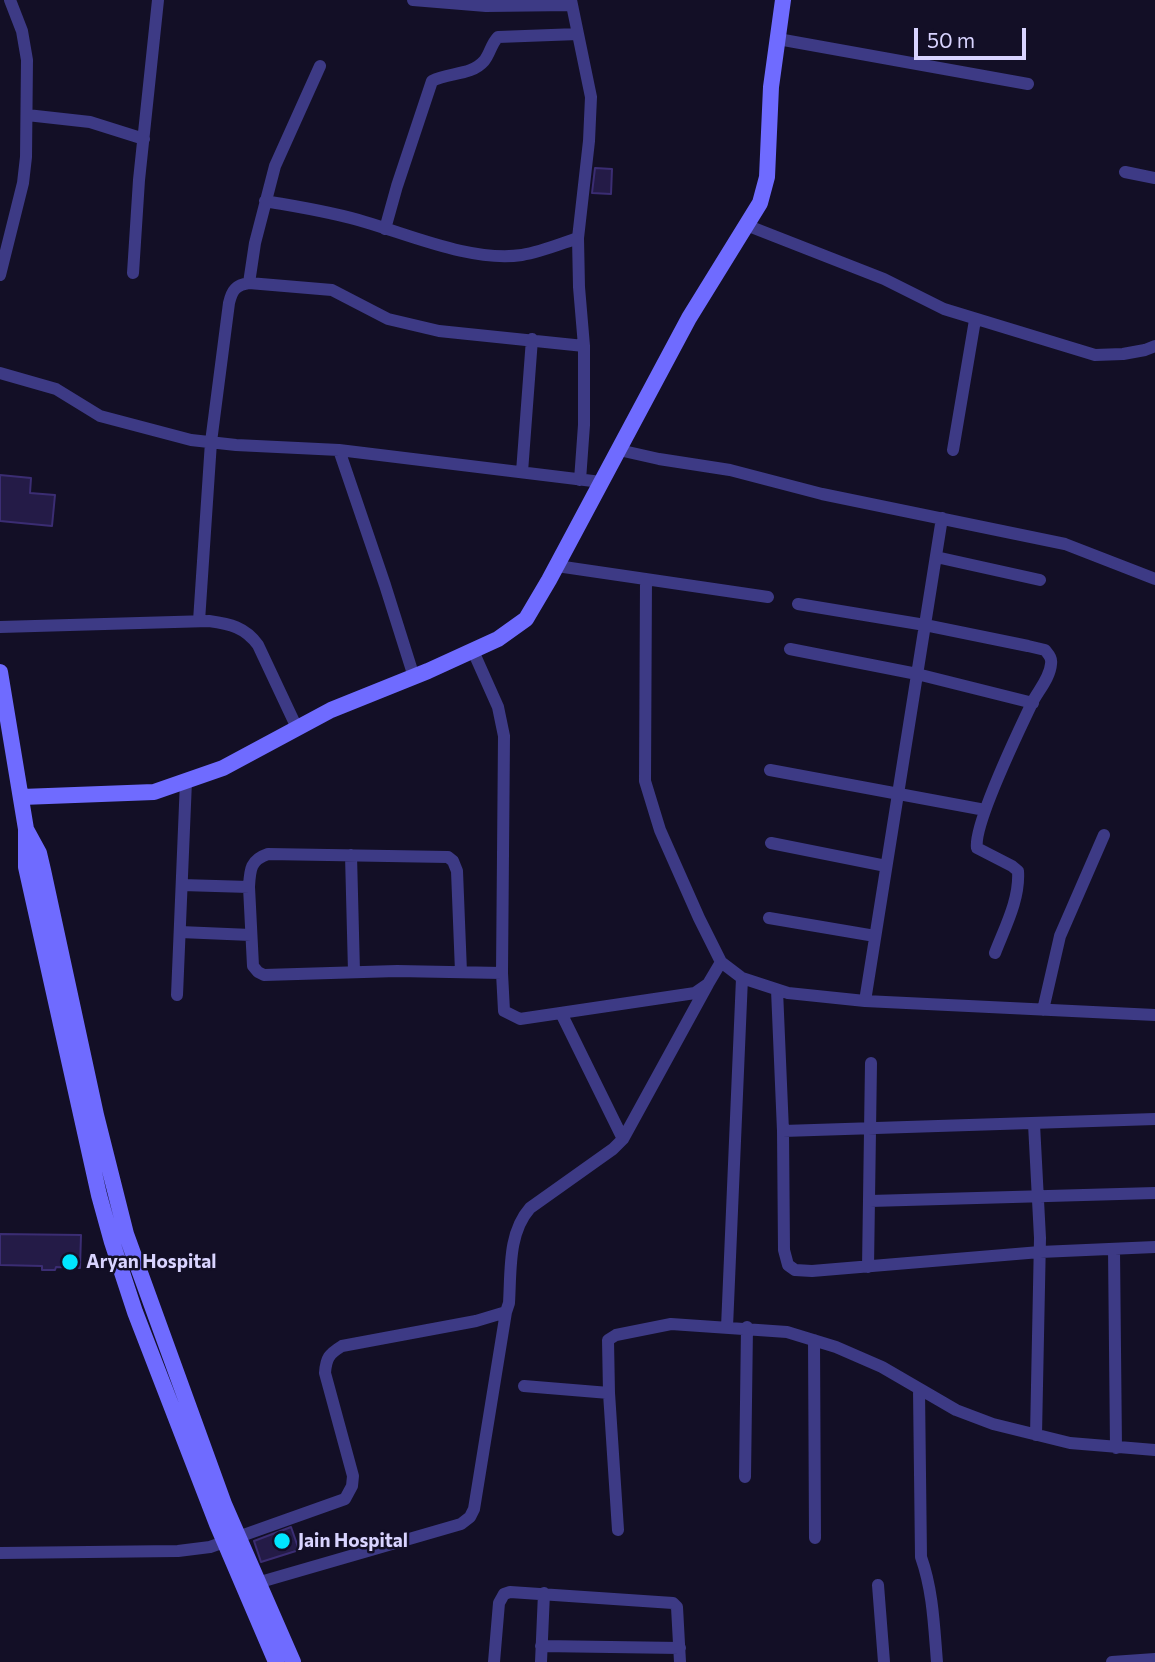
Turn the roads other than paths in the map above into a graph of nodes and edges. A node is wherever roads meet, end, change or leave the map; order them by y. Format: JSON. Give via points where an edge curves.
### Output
{"nodes":[{"id":1,"x":10,"y":0,"type":"edge"},
{"id":2,"x":158,"y":0,"type":"edge"},
{"id":3,"x":413,"y":0,"type":"edge"},
{"id":4,"x":783,"y":0,"type":"edge"},
{"id":5,"x":572,"y":2,"type":"edge"},
{"id":6,"x":578,"y":34,"type":"junction"},
{"id":7,"x":778,"y":39,"type":"junction"},
{"id":8,"x":320,"y":65,"type":"dead end"},
{"id":9,"x":1028,"y":84,"type":"dead end"},
{"id":10,"x":27,"y":115,"type":"junction"},
{"id":11,"x":144,"y":139,"type":"junction"},
{"id":12,"x":1125,"y":172,"type":"dead end"},
{"id":13,"x":1155,"y":178,"type":"edge"},
{"id":14,"x":265,"y":201,"type":"junction"},
{"id":15,"x":746,"y":225,"type":"junction"},
{"id":16,"x":385,"y":229,"type":"junction"},
{"id":17,"x":578,"y":238,"type":"junction"},
{"id":18,"x":133,"y":273,"type":"dead end"},
{"id":19,"x":0,"y":275,"type":"edge"},
{"id":20,"x":249,"y":283,"type":"junction"},
{"id":21,"x":975,"y":320,"type":"junction"},
{"id":22,"x":532,"y":339,"type":"junction"},
{"id":23,"x":584,"y":346,"type":"junction"},
{"id":24,"x":1155,"y":346,"type":"edge"},
{"id":25,"x":0,"y":373,"type":"edge"},
{"id":26,"x":211,"y":442,"type":"junction"},
{"id":27,"x":339,"y":450,"type":"junction"},
{"id":28,"x":619,"y":450,"type":"junction"},
{"id":29,"x":953,"y":450,"type":"dead end"},
{"id":30,"x":522,"y":472,"type":"junction"},
{"id":31,"x":580,"y":480,"type":"junction"},
{"id":32,"x":601,"y":482,"type":"junction"},
{"id":33,"x":942,"y":518,"type":"junction"},
{"id":34,"x":936,"y":557,"type":"junction"},
{"id":35,"x":556,"y":566,"type":"junction"},
{"id":36,"x":646,"y":579,"type":"junction"},
{"id":37,"x":1155,"y":579,"type":"edge"},
{"id":38,"x":1040,"y":580,"type":"dead end"},
{"id":39,"x":768,"y":597,"type":"dead end"},
{"id":40,"x":798,"y":604,"type":"dead end"},
{"id":41,"x":199,"y":621,"type":"junction"},
{"id":42,"x":925,"y":625,"type":"junction"},
{"id":43,"x":0,"y":627,"type":"edge"},
{"id":44,"x":790,"y":649,"type":"dead end"},
{"id":45,"x":473,"y":650,"type":"junction"},
{"id":46,"x":0,"y":672,"type":"edge"},
{"id":47,"x":916,"y":674,"type":"junction"},
{"id":48,"x":414,"y":677,"type":"junction"},
{"id":49,"x":1032,"y":703,"type":"junction"},
{"id":50,"x":297,"y":728,"type":"junction"},
{"id":51,"x":769,"y":771,"type":"dead end"},
{"id":52,"x":186,"y":781,"type":"junction"},
{"id":53,"x":898,"y":793,"type":"junction"},
{"id":54,"x":22,"y":797,"type":"junction"},
{"id":55,"x":985,"y":810,"type":"junction"},
{"id":56,"x":1104,"y":835,"type":"dead end"},
{"id":57,"x":771,"y":843,"type":"dead end"},
{"id":58,"x":351,"y":855,"type":"junction"},
{"id":59,"x":887,"y":866,"type":"junction"},
{"id":60,"x":182,"y":885,"type":"junction"},
{"id":61,"x":249,"y":887,"type":"junction"},
{"id":62,"x":769,"y":918,"type":"dead end"},
{"id":63,"x":180,"y":932,"type":"junction"},
{"id":64,"x":251,"y":935,"type":"junction"},
{"id":65,"x":876,"y":936,"type":"junction"},
{"id":66,"x":995,"y":953,"type":"dead end"},
{"id":67,"x":721,"y":962,"type":"junction"},
{"id":68,"x":354,"y":972,"type":"junction"},
{"id":69,"x":461,"y":972,"type":"junction"},
{"id":70,"x":502,"y":973,"type":"junction"},
{"id":71,"x":742,"y":978,"type":"junction"},
{"id":72,"x":708,"y":984,"type":"junction"},
{"id":73,"x":777,"y":990,"type":"junction"},
{"id":74,"x":177,"y":995,"type":"dead end"},
{"id":75,"x":865,"y":1001,"type":"junction"},
{"id":76,"x":1042,"y":1010,"type":"junction"},
{"id":77,"x":561,"y":1013,"type":"junction"},
{"id":78,"x":1155,"y":1015,"type":"edge"},
{"id":79,"x":871,"y":1063,"type":"dead end"},
{"id":80,"x":1155,"y":1119,"type":"edge"},
{"id":81,"x":1034,"y":1124,"type":"junction"},
{"id":82,"x":869,"y":1128,"type":"junction"},
{"id":83,"x":783,"y":1131,"type":"junction"},
{"id":84,"x":623,"y":1139,"type":"junction"},
{"id":85,"x":1155,"y":1193,"type":"edge"},
{"id":86,"x":1038,"y":1196,"type":"junction"},
{"id":87,"x":870,"y":1201,"type":"junction"},
{"id":88,"x":1155,"y":1247,"type":"edge"},
{"id":89,"x":1114,"y":1249,"type":"junction"},
{"id":90,"x":1040,"y":1252,"type":"junction"},
{"id":91,"x":868,"y":1267,"type":"junction"},
{"id":92,"x":506,"y":1312,"type":"junction"},
{"id":93,"x":727,"y":1326,"type":"junction"},
{"id":94,"x":747,"y":1328,"type":"junction"},
{"id":95,"x":814,"y":1340,"type":"junction"},
{"id":96,"x":524,"y":1386,"type":"dead end"},
{"id":97,"x":919,"y":1390,"type":"junction"},
{"id":98,"x":609,"y":1393,"type":"junction"},
{"id":99,"x":1036,"y":1435,"type":"junction"},
{"id":100,"x":1116,"y":1448,"type":"junction"},
{"id":101,"x":1155,"y":1450,"type":"edge"},
{"id":102,"x":745,"y":1477,"type":"dead end"},
{"id":103,"x":618,"y":1530,"type":"dead end"},
{"id":104,"x":815,"y":1538,"type":"dead end"},
{"id":105,"x":231,"y":1540,"type":"junction"},
{"id":106,"x":0,"y":1553,"type":"edge"},
{"id":107,"x":250,"y":1585,"type":"junction"},
{"id":108,"x":878,"y":1585,"type":"dead end"},
{"id":109,"x":544,"y":1593,"type":"junction"},
{"id":110,"x":541,"y":1646,"type":"junction"},
{"id":111,"x":680,"y":1648,"type":"junction"},
{"id":112,"x":1155,"y":1659,"type":"edge"},
{"id":113,"x":275,"y":1662,"type":"edge"},
{"id":114,"x":293,"y":1662,"type":"edge"},
{"id":115,"x":494,"y":1662,"type":"edge"},
{"id":116,"x":541,"y":1662,"type":"edge"},
{"id":117,"x":680,"y":1662,"type":"edge"},
{"id":118,"x":884,"y":1662,"type":"edge"},
{"id":119,"x":937,"y":1662,"type":"edge"},
{"id":120,"x":1112,"y":1662,"type":"edge"}],
"edges":[{"from":1,"to":10,"type":"street","via":[[27,60]]},
{"from":2,"to":11,"type":"street"},
{"from":3,"to":5,"type":"street","via":[[486,6]]},
{"from":4,"to":7,"type":"street"},
{"from":5,"to":6,"type":"street"},
{"from":6,"to":16,"type":"street","via":[[498,37],[482,64],[432,81]]},
{"from":6,"to":17,"type":"street","via":[[591,97]]},
{"from":7,"to":9,"type":"street"},
{"from":7,"to":15,"type":"street","via":[[767,177],[761,203]]},
{"from":8,"to":14,"type":"street","via":[[283,146]]},
{"from":10,"to":11,"type":"street","via":[[90,122]]},
{"from":10,"to":19,"type":"street","via":[[23,183]]},
{"from":11,"to":18,"type":"street"},
{"from":12,"to":13,"type":"street"},
{"from":14,"to":16,"type":"street"},
{"from":14,"to":20,"type":"street"},
{"from":15,"to":21,"type":"street"},
{"from":15,"to":28,"type":"street","via":[[689,318]]},
{"from":16,"to":17,"type":"street","via":[[466,251],[504,256]]},
{"from":17,"to":23,"type":"street"},
{"from":20,"to":22,"type":"street","via":[[324,288],[388,319],[439,331]]},
{"from":20,"to":26,"type":"street","via":[[231,293]]},
{"from":21,"to":24,"type":"street","via":[[1095,355]]},
{"from":21,"to":29,"type":"street"},
{"from":22,"to":23,"type":"street"},
{"from":22,"to":30,"type":"street"},
{"from":23,"to":31,"type":"street"},
{"from":25,"to":26,"type":"street","via":[[56,389],[100,416],[168,436]]},
{"from":26,"to":27,"type":"street"},
{"from":26,"to":41,"type":"street"},
{"from":27,"to":30,"type":"street"},
{"from":27,"to":48,"type":"street"},
{"from":28,"to":32,"type":"street"},
{"from":28,"to":33,"type":"street"},
{"from":30,"to":31,"type":"street"},
{"from":31,"to":32,"type":"street"},
{"from":32,"to":35,"type":"street"},
{"from":33,"to":34,"type":"street"},
{"from":33,"to":37,"type":"street","via":[[1065,544]]},
{"from":34,"to":38,"type":"street"},
{"from":34,"to":42,"type":"street"},
{"from":35,"to":36,"type":"street"},
{"from":35,"to":45,"type":"street","via":[[526,619]]},
{"from":36,"to":39,"type":"street"},
{"from":36,"to":67,"type":"street","via":[[645,781],[660,830]]},
{"from":40,"to":42,"type":"street"},
{"from":41,"to":43,"type":"street"},
{"from":41,"to":50,"type":"street","via":[[228,623],[251,636]]},
{"from":42,"to":47,"type":"street"},
{"from":42,"to":49,"type":"street","via":[[1045,650],[1052,659],[1051,667]]},
{"from":44,"to":47,"type":"street"},
{"from":45,"to":48,"type":"street"},
{"from":45,"to":70,"type":"street","via":[[498,707],[504,736]]},
{"from":46,"to":54,"type":"street"},
{"from":47,"to":49,"type":"street"},
{"from":47,"to":53,"type":"street"},
{"from":48,"to":50,"type":"street"},
{"from":49,"to":55,"type":"street"},
{"from":50,"to":52,"type":"street","via":[[223,768]]},
{"from":51,"to":53,"type":"street"},
{"from":52,"to":54,"type":"street","via":[[154,792]]},
{"from":52,"to":60,"type":"street"},
{"from":53,"to":55,"type":"street"},
{"from":53,"to":59,"type":"street"},
{"from":54,"to":105,"type":"street","via":[[26,867],[103,1216],[135,1312]]},
{"from":55,"to":66,"type":"street","via":[[977,848],[1018,871],[1015,899]]},
{"from":56,"to":76,"type":"street","via":[[1060,936]]},
{"from":57,"to":59,"type":"street"},
{"from":58,"to":61,"type":"street","via":[[268,854],[251,866]]},
{"from":58,"to":68,"type":"street"},
{"from":58,"to":69,"type":"street","via":[[443,856],[453,861]]},
{"from":59,"to":65,"type":"street"},
{"from":60,"to":61,"type":"street"},
{"from":60,"to":63,"type":"street"},
{"from":61,"to":64,"type":"street"},
{"from":62,"to":65,"type":"street"},
{"from":63,"to":64,"type":"street"},
{"from":63,"to":74,"type":"street"},
{"from":64,"to":68,"type":"street","via":[[253,966],[264,975]]},
{"from":65,"to":75,"type":"street"},
{"from":67,"to":71,"type":"street"},
{"from":67,"to":72,"type":"street"},
{"from":68,"to":69,"type":"street"},
{"from":69,"to":70,"type":"street"},
{"from":70,"to":77,"type":"street","via":[[502,1006],[509,1015],[520,1019]]},
{"from":71,"to":73,"type":"street"},
{"from":71,"to":93,"type":"street"},
{"from":72,"to":77,"type":"street","via":[[695,993]]},
{"from":72,"to":84,"type":"street"},
{"from":73,"to":75,"type":"street"},
{"from":73,"to":83,"type":"street"},
{"from":75,"to":76,"type":"street"},
{"from":76,"to":78,"type":"street"},
{"from":77,"to":84,"type":"street"},
{"from":79,"to":82,"type":"street"},
{"from":80,"to":81,"type":"street"},
{"from":81,"to":82,"type":"street"},
{"from":81,"to":86,"type":"street"},
{"from":82,"to":83,"type":"street"},
{"from":82,"to":87,"type":"street"},
{"from":83,"to":91,"type":"street","via":[[788,1265],[812,1271]]},
{"from":84,"to":92,"type":"street","via":[[521,1217],[513,1241]]},
{"from":85,"to":86,"type":"street"},
{"from":86,"to":87,"type":"street"},
{"from":86,"to":90,"type":"street"},
{"from":87,"to":91,"type":"street"},
{"from":88,"to":89,"type":"street"},
{"from":89,"to":90,"type":"street"},
{"from":89,"to":100,"type":"street"},
{"from":90,"to":91,"type":"street"},
{"from":90,"to":99,"type":"street"},
{"from":92,"to":105,"type":"street","via":[[342,1346],[330,1353],[325,1373],[352,1486],[345,1499],[334,1504]]},
{"from":92,"to":107,"type":"street","via":[[470,1517],[461,1524]]},
{"from":93,"to":94,"type":"street"},
{"from":93,"to":98,"type":"street","via":[[671,1324],[612,1336],[608,1340]]},
{"from":94,"to":95,"type":"street"},
{"from":94,"to":102,"type":"street"},
{"from":95,"to":97,"type":"street","via":[[882,1367]]},
{"from":95,"to":104,"type":"street"},
{"from":96,"to":98,"type":"street"},
{"from":97,"to":99,"type":"street","via":[[956,1410]]},
{"from":97,"to":119,"type":"street","via":[[920,1557],[928,1576]]},
{"from":98,"to":103,"type":"street"},
{"from":99,"to":100,"type":"street"},
{"from":100,"to":101,"type":"street"},
{"from":105,"to":106,"type":"street","via":[[178,1551]]},
{"from":105,"to":107,"type":"street"},
{"from":107,"to":113,"type":"street"},
{"from":107,"to":114,"type":"street"},
{"from":108,"to":118,"type":"street"},
{"from":109,"to":110,"type":"street"},
{"from":109,"to":111,"type":"street","via":[[673,1602]]},
{"from":109,"to":115,"type":"street","via":[[510,1592],[501,1597]]},
{"from":110,"to":111,"type":"street"},
{"from":110,"to":116,"type":"street"},
{"from":111,"to":117,"type":"street"},
{"from":112,"to":120,"type":"street"}]}
